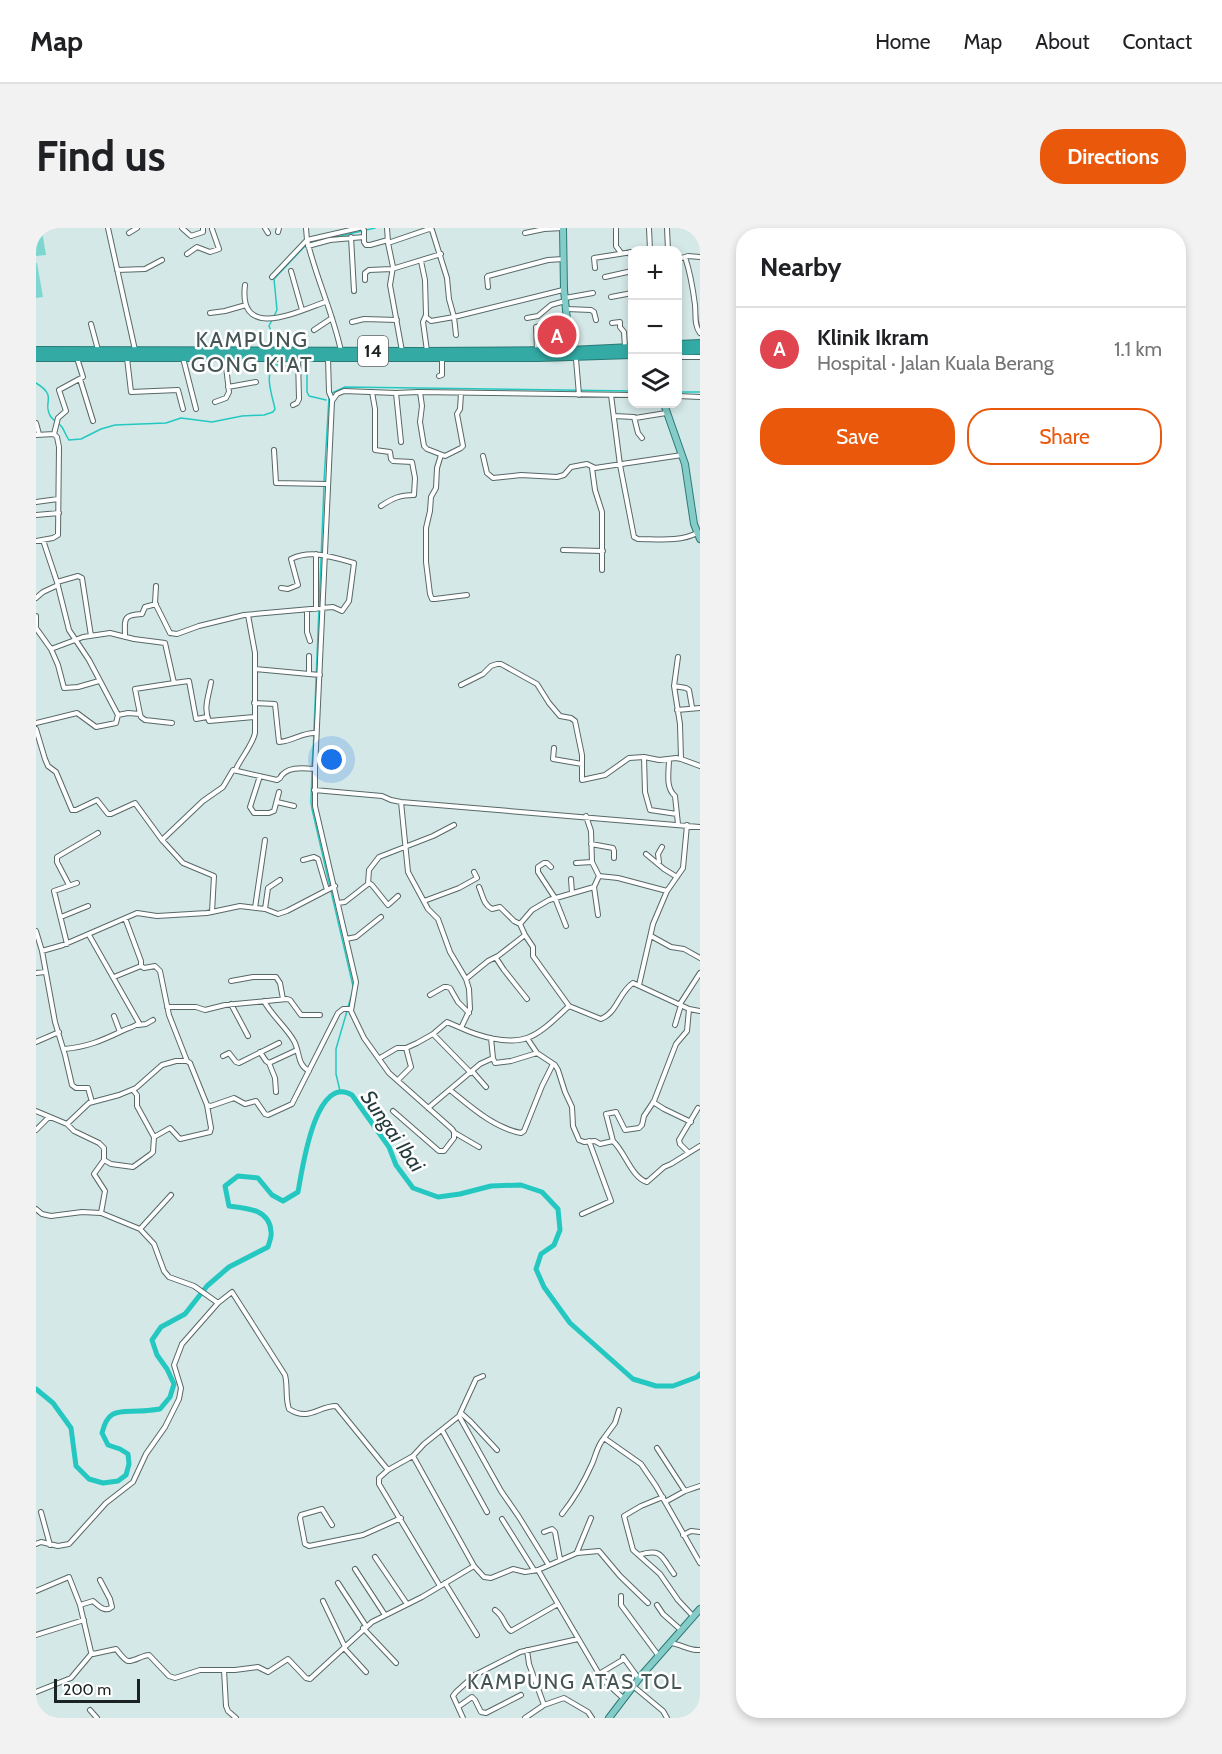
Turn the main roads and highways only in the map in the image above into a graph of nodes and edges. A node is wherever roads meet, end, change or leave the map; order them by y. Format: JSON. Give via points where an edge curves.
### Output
{"nodes":[{"id":1,"x":563,"y":228,"type":"edge"},
{"id":2,"x":700,"y":344,"type":"edge"},
{"id":3,"x":682,"y":345,"type":"edge"},
{"id":4,"x":682,"y":350,"type":"edge"},
{"id":5,"x":700,"y":350,"type":"edge"},
{"id":6,"x":36,"y":351,"type":"edge"},
{"id":7,"x":572,"y":351,"type":"junction"},
{"id":8,"x":628,"y":351,"type":"edge"},
{"id":9,"x":628,"y":351,"type":"edge"},
{"id":10,"x":682,"y":352,"type":"edge"},
{"id":11,"x":688,"y":353,"type":"junction"},
{"id":12,"x":180,"y":354,"type":"junction"},
{"id":13,"x":538,"y":354,"type":"junction"},
{"id":14,"x":36,"y":357,"type":"edge"},
{"id":15,"x":665,"y":408,"type":"edge"},
{"id":16,"x":699,"y":536,"type":"edge"},
{"id":17,"x":700,"y":1609,"type":"edge"},
{"id":18,"x":609,"y":1718,"type":"edge"}],
"edges":[{"from":1,"to":7,"type":"main road"},
{"from":2,"to":3,"type":"highway"},
{"from":4,"to":11,"type":"highway"},
{"from":5,"to":11,"type":"highway"},
{"from":6,"to":12,"type":"highway","number":"14"},
{"from":7,"to":8,"type":"highway","number":"14"},
{"from":7,"to":9,"type":"highway","number":"14","via":[[595,358]]},
{"from":7,"to":13,"type":"highway","number":"14","via":[[564,348]]},
{"from":7,"to":13,"type":"highway","number":"14","via":[[554,359]]},
{"from":10,"to":11,"type":"highway"},
{"from":12,"to":13,"type":"highway","number":"14"},
{"from":12,"to":13,"type":"highway","number":"14"},
{"from":12,"to":14,"type":"highway","number":"14"},
{"from":15,"to":16,"type":"main road","via":[[682,455]]},
{"from":17,"to":18,"type":"main road"}]}
